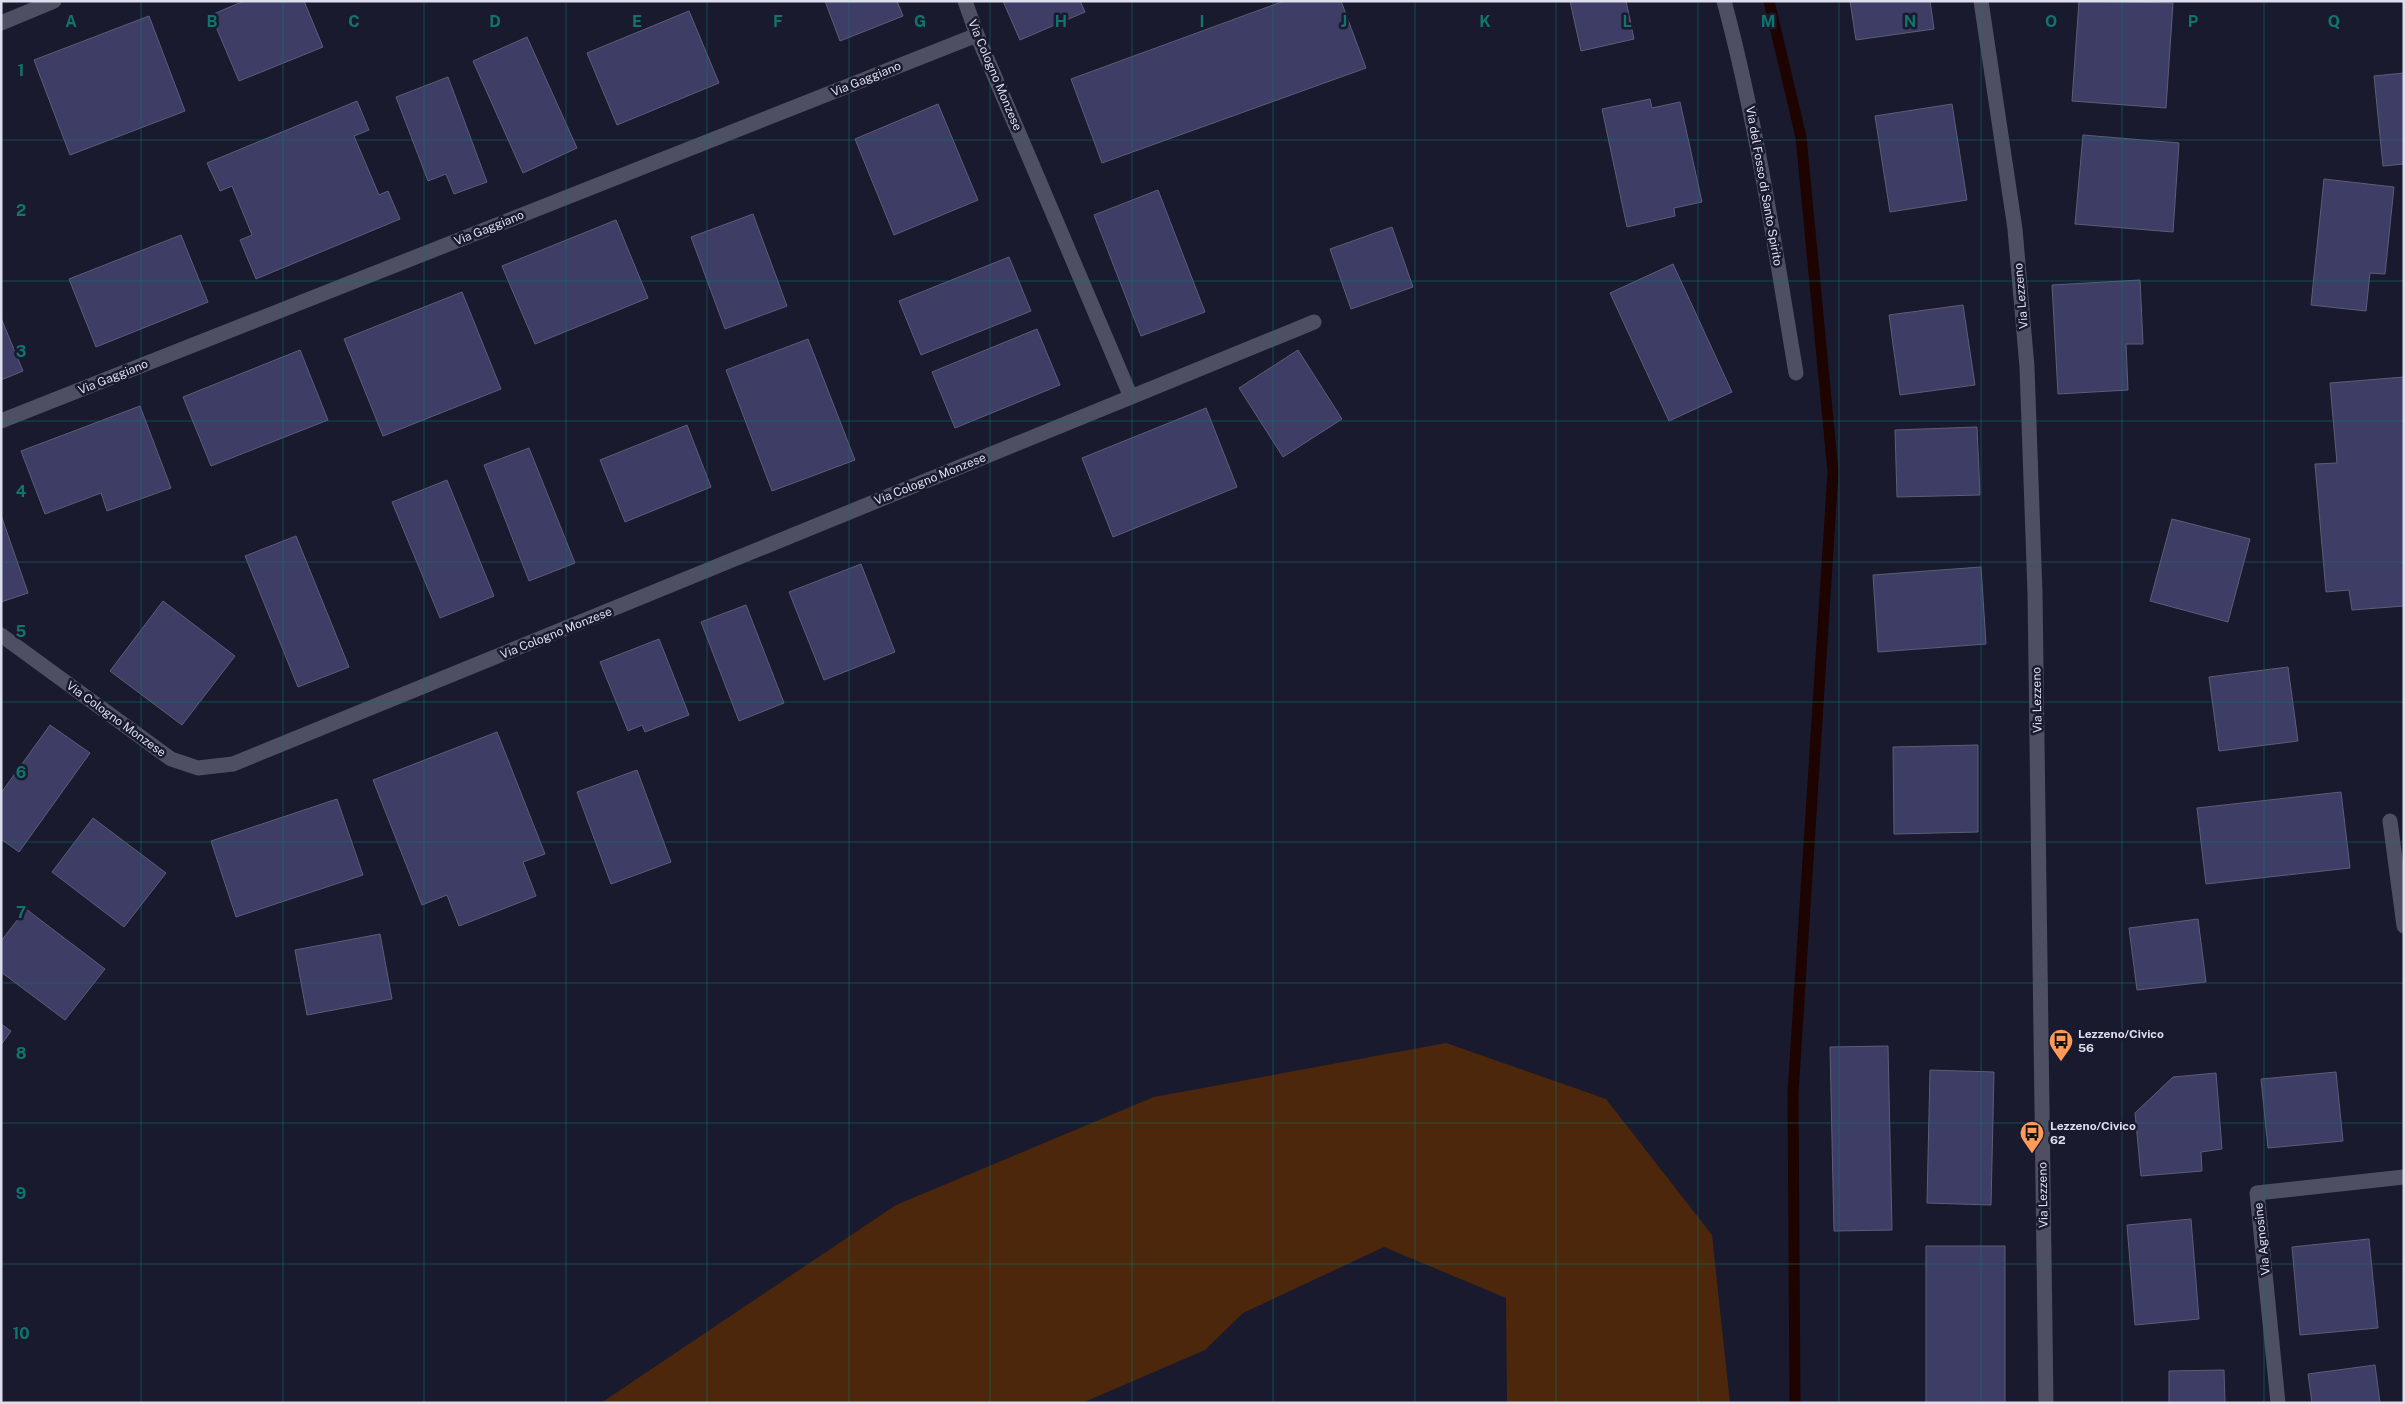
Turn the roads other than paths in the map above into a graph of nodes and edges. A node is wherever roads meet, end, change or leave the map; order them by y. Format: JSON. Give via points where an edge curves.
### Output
{"nodes":[{"id":1,"x":54,"y":1,"type":"edge"},
{"id":2,"x":965,"y":1,"type":"edge"},
{"id":3,"x":1724,"y":1,"type":"edge"},
{"id":4,"x":1981,"y":1,"type":"edge"},
{"id":5,"x":1,"y":23,"type":"edge"},
{"id":6,"x":977,"y":35,"type":"junction"},
{"id":7,"x":1314,"y":322,"type":"dead end"},
{"id":8,"x":1796,"y":373,"type":"dead end"},
{"id":9,"x":1131,"y":397,"type":"junction"},
{"id":10,"x":1,"y":421,"type":"edge"},
{"id":11,"x":1,"y":635,"type":"edge"},
{"id":12,"x":2390,"y":821,"type":"dead end"},
{"id":13,"x":2404,"y":926,"type":"edge"},
{"id":14,"x":2404,"y":1177,"type":"edge"},
{"id":15,"x":2046,"y":1403,"type":"edge"},
{"id":16,"x":2278,"y":1403,"type":"edge"}],
"edges":[{"from":1,"to":5,"type":"street"},
{"from":2,"to":6,"type":"street","name":"Via Cologno Monzese"},
{"from":3,"to":8,"type":"street","name":"Via del Fosso di Santo Spirito","via":[[1751,115]]},
{"from":4,"to":15,"type":"street","name":"Via Lezzeno","via":[[2014,220],[2027,367],[2035,593]]},
{"from":6,"to":9,"type":"street","name":"Via Cologno Monzese"},
{"from":6,"to":10,"type":"street","name":"Via Gaggiano"},
{"from":7,"to":9,"type":"street","name":"Via Cologno Monzese"},
{"from":9,"to":11,"type":"street","name":"Via Cologno Monzese","via":[[233,764],[198,768],[171,759]]},
{"from":12,"to":13,"type":"street"},
{"from":14,"to":16,"type":"street","name":"Via Agnosine","via":[[2257,1193]]}]}
